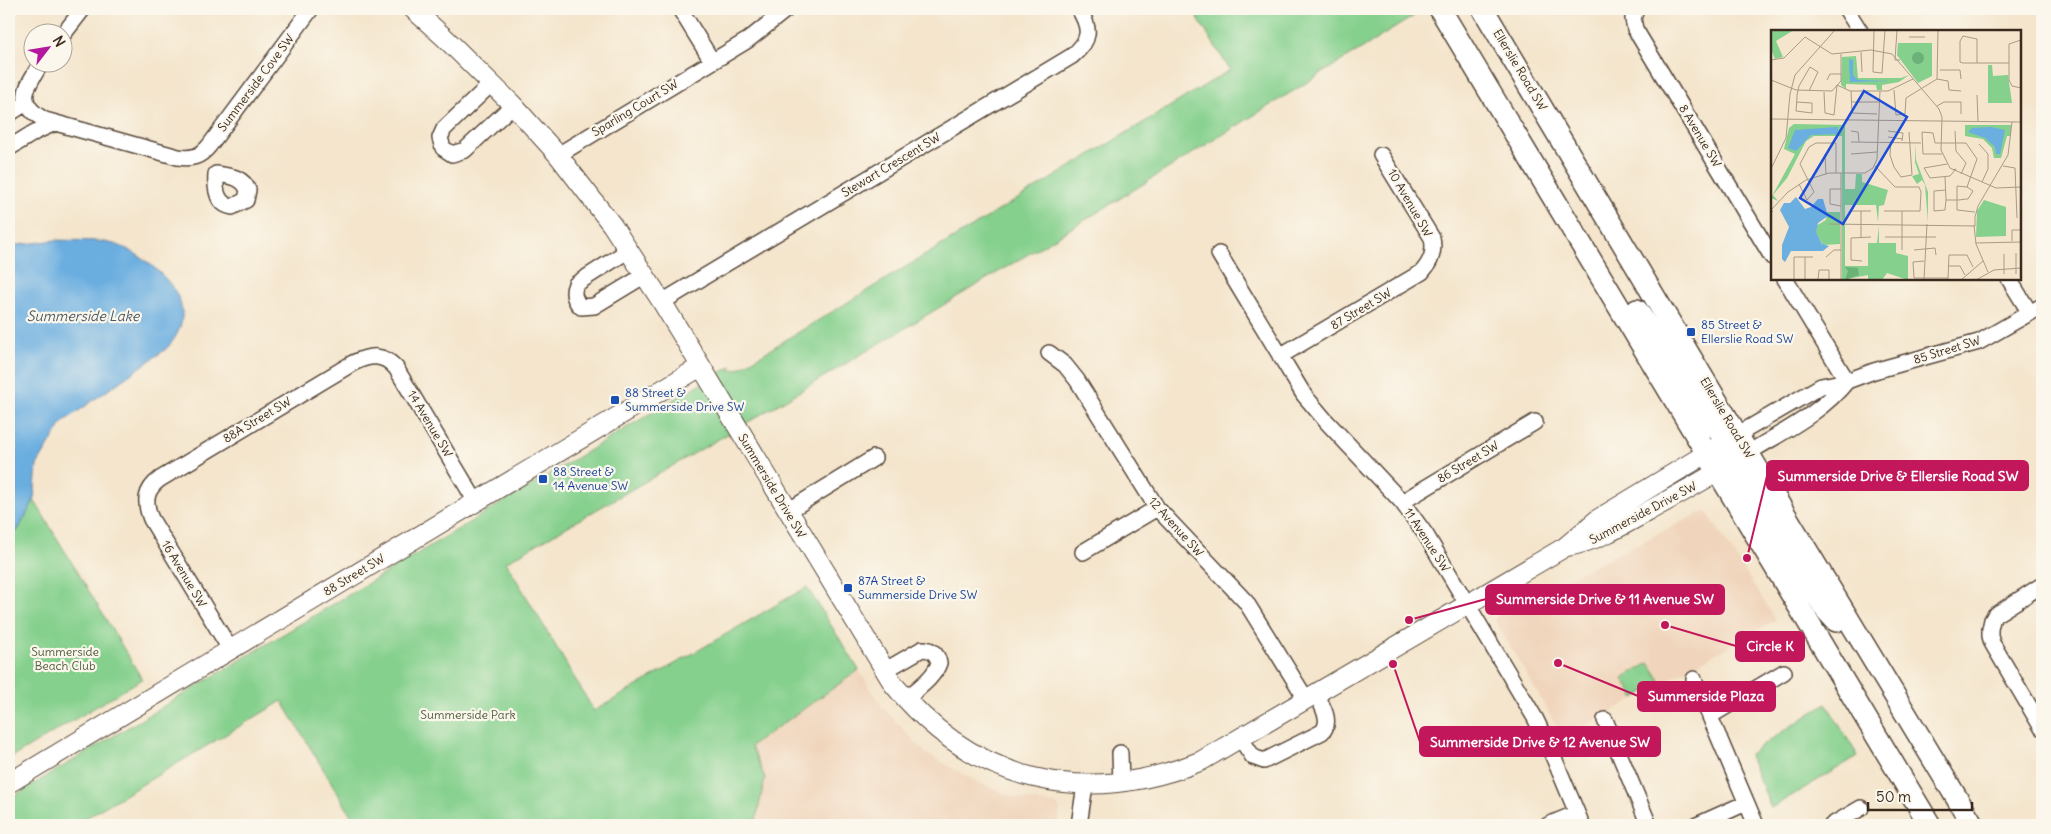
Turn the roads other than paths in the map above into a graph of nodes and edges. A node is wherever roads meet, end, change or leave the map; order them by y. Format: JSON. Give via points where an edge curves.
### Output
{"nodes":[{"id":1,"x":82,"y":9,"type":"edge"},
{"id":2,"x":311,"y":9,"type":"edge"},
{"id":3,"x":413,"y":9,"type":"edge"},
{"id":4,"x":680,"y":9,"type":"edge"},
{"id":5,"x":787,"y":9,"type":"edge"},
{"id":6,"x":1079,"y":9,"type":"edge"},
{"id":7,"x":1440,"y":9,"type":"edge"},
{"id":8,"x":1483,"y":9,"type":"edge"},
{"id":9,"x":1846,"y":9,"type":"edge"},
{"id":10,"x":1634,"y":11,"type":"edge"},
{"id":11,"x":72,"y":22,"type":"edge"},
{"id":12,"x":1859,"y":30,"type":"edge"},
{"id":13,"x":712,"y":61,"type":"junction"},
{"id":14,"x":36,"y":72,"type":"edge"},
{"id":15,"x":492,"y":83,"type":"junction"},
{"id":16,"x":26,"y":103,"type":"junction"},
{"id":17,"x":514,"y":105,"type":"junction"},
{"id":18,"x":9,"y":114,"type":"edge"},
{"id":19,"x":55,"y":123,"type":"junction"},
{"id":20,"x":9,"y":148,"type":"edge"},
{"id":21,"x":1381,"y":154,"type":"dead end"},
{"id":22,"x":558,"y":155,"type":"junction"},
{"id":23,"x":199,"y":156,"type":"junction"},
{"id":24,"x":216,"y":174,"type":"dead end"},
{"id":25,"x":1569,"y":221,"type":"junction"},
{"id":26,"x":629,"y":250,"type":"junction"},
{"id":27,"x":1433,"y":253,"type":"joint"},
{"id":28,"x":1219,"y":254,"type":"dead end"},
{"id":29,"x":1771,"y":255,"type":"edge"},
{"id":30,"x":645,"y":275,"type":"junction"},
{"id":31,"x":1786,"y":280,"type":"edge"},
{"id":32,"x":2010,"y":280,"type":"edge"},
{"id":33,"x":662,"y":302,"type":"junction"},
{"id":34,"x":2036,"y":310,"type":"edge"},
{"id":35,"x":1049,"y":353,"type":"dead end"},
{"id":36,"x":375,"y":356,"type":"joint"},
{"id":37,"x":1280,"y":356,"type":"junction"},
{"id":38,"x":700,"y":367,"type":"junction"},
{"id":39,"x":1847,"y":381,"type":"junction"},
{"id":40,"x":1534,"y":422,"type":"dead end"},
{"id":41,"x":1732,"y":438,"type":"junction"},
{"id":42,"x":1706,"y":453,"type":"junction"},
{"id":43,"x":1748,"y":453,"type":"junction"},
{"id":44,"x":874,"y":458,"type":"dead end"},
{"id":45,"x":1723,"y":469,"type":"junction"},
{"id":46,"x":146,"y":496,"type":"joint"},
{"id":47,"x":476,"y":502,"type":"junction"},
{"id":48,"x":1402,"y":502,"type":"junction"},
{"id":49,"x":1156,"y":508,"type":"junction"},
{"id":50,"x":788,"y":511,"type":"junction"},
{"id":51,"x":1565,"y":547,"type":"junction"},
{"id":52,"x":1083,"y":552,"type":"dead end"},
{"id":53,"x":2042,"y":585,"type":"edge"},
{"id":54,"x":1467,"y":603,"type":"junction"},
{"id":55,"x":230,"y":649,"type":"junction"},
{"id":56,"x":884,"y":671,"type":"junction"},
{"id":57,"x":1784,"y":672,"type":"dead end"},
{"id":58,"x":1694,"y":679,"type":"dead end"},
{"id":59,"x":1886,"y":681,"type":"junction"},
{"id":60,"x":1311,"y":696,"type":"junction"},
{"id":61,"x":906,"y":699,"type":"junction"},
{"id":62,"x":1710,"y":716,"type":"junction"},
{"id":63,"x":1605,"y":720,"type":"dead end"},
{"id":64,"x":2042,"y":728,"type":"edge"},
{"id":65,"x":1241,"y":738,"type":"junction"},
{"id":66,"x":1120,"y":752,"type":"dead end"},
{"id":67,"x":9,"y":783,"type":"edge"},
{"id":68,"x":1121,"y":783,"type":"junction"},
{"id":69,"x":1085,"y":785,"type":"junction"},
{"id":70,"x":1746,"y":803,"type":"junction"},
{"id":71,"x":1861,"y":808,"type":"dead end"},
{"id":72,"x":1579,"y":819,"type":"edge"},
{"id":73,"x":1079,"y":825,"type":"edge"},
{"id":74,"x":1548,"y":825,"type":"edge"},
{"id":75,"x":1649,"y":825,"type":"edge"},
{"id":76,"x":1697,"y":825,"type":"edge"},
{"id":77,"x":1756,"y":825,"type":"edge"},
{"id":78,"x":1832,"y":825,"type":"edge"},
{"id":79,"x":1930,"y":825,"type":"edge"},
{"id":80,"x":1973,"y":825,"type":"edge"}],
"edges":[{"from":1,"to":11,"type":"street"},
{"from":2,"to":23,"type":"street","name":"Summerside Cove SW"},
{"from":3,"to":15,"type":"street","name":"Summerside Drive SW"},
{"from":4,"to":13,"type":"street"},
{"from":5,"to":13,"type":"street","name":"Sparling Court SW"},
{"from":6,"to":33,"type":"street","name":"Stewart Crescent SW","via":[[1086,21],[1088,36],[1072,56]]},
{"from":7,"to":25,"type":"main road"},
{"from":8,"to":41,"type":"main road","name":"Ellerslie Road SW"},
{"from":9,"to":12,"type":"street"},
{"from":10,"to":29,"type":"street","name":"8 Avenue SW","via":[[1635,29]]},
{"from":13,"to":22,"type":"street","name":"Sparling Court SW"},
{"from":14,"to":16,"type":"street","via":[[25,91]]},
{"from":15,"to":17,"type":"street","name":"Summerside Drive SW"},
{"from":15,"to":17,"type":"street","via":[[444,129],[440,138],[443,148],[452,154],[465,150]]},
{"from":16,"to":18,"type":"street"},
{"from":16,"to":19,"type":"street","via":[[36,116]]},
{"from":17,"to":22,"type":"street","name":"Summerside Drive SW"},
{"from":19,"to":20,"type":"street"},
{"from":19,"to":23,"type":"street","via":[[178,157]]},
{"from":21,"to":27,"type":"street","name":"10 Avenue SW","via":[[1429,231]]},
{"from":22,"to":26,"type":"street","name":"Summerside Drive SW"},
{"from":23,"to":24,"type":"street"},
{"from":25,"to":41,"type":"main road","via":[[1611,271]]},
{"from":25,"to":42,"type":"main road"},
{"from":26,"to":30,"type":"street","name":"Summerside Drive SW"},
{"from":26,"to":30,"type":"street","via":[[576,284],[573,290],[576,302],[581,307],[594,306]]},
{"from":27,"to":37,"type":"street","name":"87 Street SW","via":[[1422,272]]},
{"from":28,"to":37,"type":"street","name":"11 Avenue SW"},
{"from":30,"to":33,"type":"street","name":"Summerside Drive SW"},
{"from":31,"to":39,"type":"street"},
{"from":32,"to":34,"type":"street"},
{"from":33,"to":38,"type":"street","name":"Summerside Drive SW"},
{"from":34,"to":39,"type":"street","name":"85 Street SW","via":[[1979,342],[1874,370]]},
{"from":35,"to":49,"type":"street","name":"12 Avenue SW","via":[[1077,380]]},
{"from":36,"to":46,"type":"street","name":"88A Street SW","via":[[353,363],[168,474],[154,483]]},
{"from":36,"to":47,"type":"street","name":"14 Avenue SW","via":[[396,368]]},
{"from":37,"to":48,"type":"street","name":"11 Avenue SW","via":[[1313,406]]},
{"from":38,"to":47,"type":"street","name":"88 Street SW"},
{"from":38,"to":50,"type":"street","name":"Summerside Drive SW"},
{"from":39,"to":41,"type":"street","name":"85 Street SW","via":[[1806,393]]},
{"from":39,"to":43,"type":"street","name":"85 Street SW","via":[[1819,408]]},
{"from":40,"to":48,"type":"street","name":"86 Street SW"},
{"from":41,"to":42,"type":"street","name":"85 Street SW"},
{"from":41,"to":43,"type":"main road","via":[[1732,448]]},
{"from":42,"to":45,"type":"main road","via":[[1716,457]]},
{"from":42,"to":51,"type":"street","name":"Summerside Drive SW","via":[[1598,519]]},
{"from":43,"to":45,"type":"street","name":"85 Street SW"},
{"from":43,"to":59,"type":"main road","name":"Ellerslie Road SW"},
{"from":44,"to":50,"type":"street"},
{"from":45,"to":51,"type":"street","name":"Summerside Drive SW","via":[[1604,536],[1585,544]]},
{"from":45,"to":59,"type":"main road","via":[[1740,477],[1826,610]]},
{"from":45,"to":79,"type":"main road"},
{"from":46,"to":55,"type":"street","name":"16 Avenue SW","via":[[151,518]]},
{"from":47,"to":55,"type":"street","name":"88 Street SW"},
{"from":48,"to":54,"type":"street","name":"11 Avenue SW"},
{"from":49,"to":52,"type":"street"},
{"from":49,"to":60,"type":"street","name":"12 Avenue SW","via":[[1246,602]]},
{"from":50,"to":56,"type":"street","name":"Summerside Drive SW"},
{"from":51,"to":54,"type":"street","name":"Summerside Drive SW"},
{"from":53,"to":64,"type":"street","via":[[2003,609],[1992,620],[1990,629],[1996,650]]},
{"from":54,"to":60,"type":"street","name":"Summerside Drive SW"},
{"from":54,"to":72,"type":"street","name":"11 Avenue SW","via":[[1539,726]]},
{"from":55,"to":67,"type":"street","name":"88 Street SW"},
{"from":56,"to":61,"type":"street","name":"Summerside Drive SW"},
{"from":56,"to":61,"type":"street","via":[[922,649],[934,652],[939,663],[937,669]]},
{"from":57,"to":62,"type":"street"},
{"from":58,"to":62,"type":"street"},
{"from":59,"to":80,"type":"main road","name":"Ellerslie Road SW"},
{"from":60,"to":65,"type":"street","name":"Summerside Drive SW"},
{"from":60,"to":65,"type":"street","via":[[1327,722],[1322,732],[1264,761],[1254,757]]},
{"from":61,"to":69,"type":"street","name":"Summerside Drive SW","via":[[934,727],[973,754],[1011,771]]},
{"from":62,"to":70,"type":"street"},
{"from":63,"to":75,"type":"street"},
{"from":65,"to":68,"type":"street","name":"Summerside Drive SW","via":[[1184,768]]},
{"from":66,"to":68,"type":"street"},
{"from":68,"to":69,"type":"street","name":"Summerside Drive SW"},
{"from":69,"to":73,"type":"street"},
{"from":70,"to":76,"type":"street"},
{"from":70,"to":77,"type":"street"},
{"from":71,"to":78,"type":"street"},
{"from":72,"to":74,"type":"street"}]}
